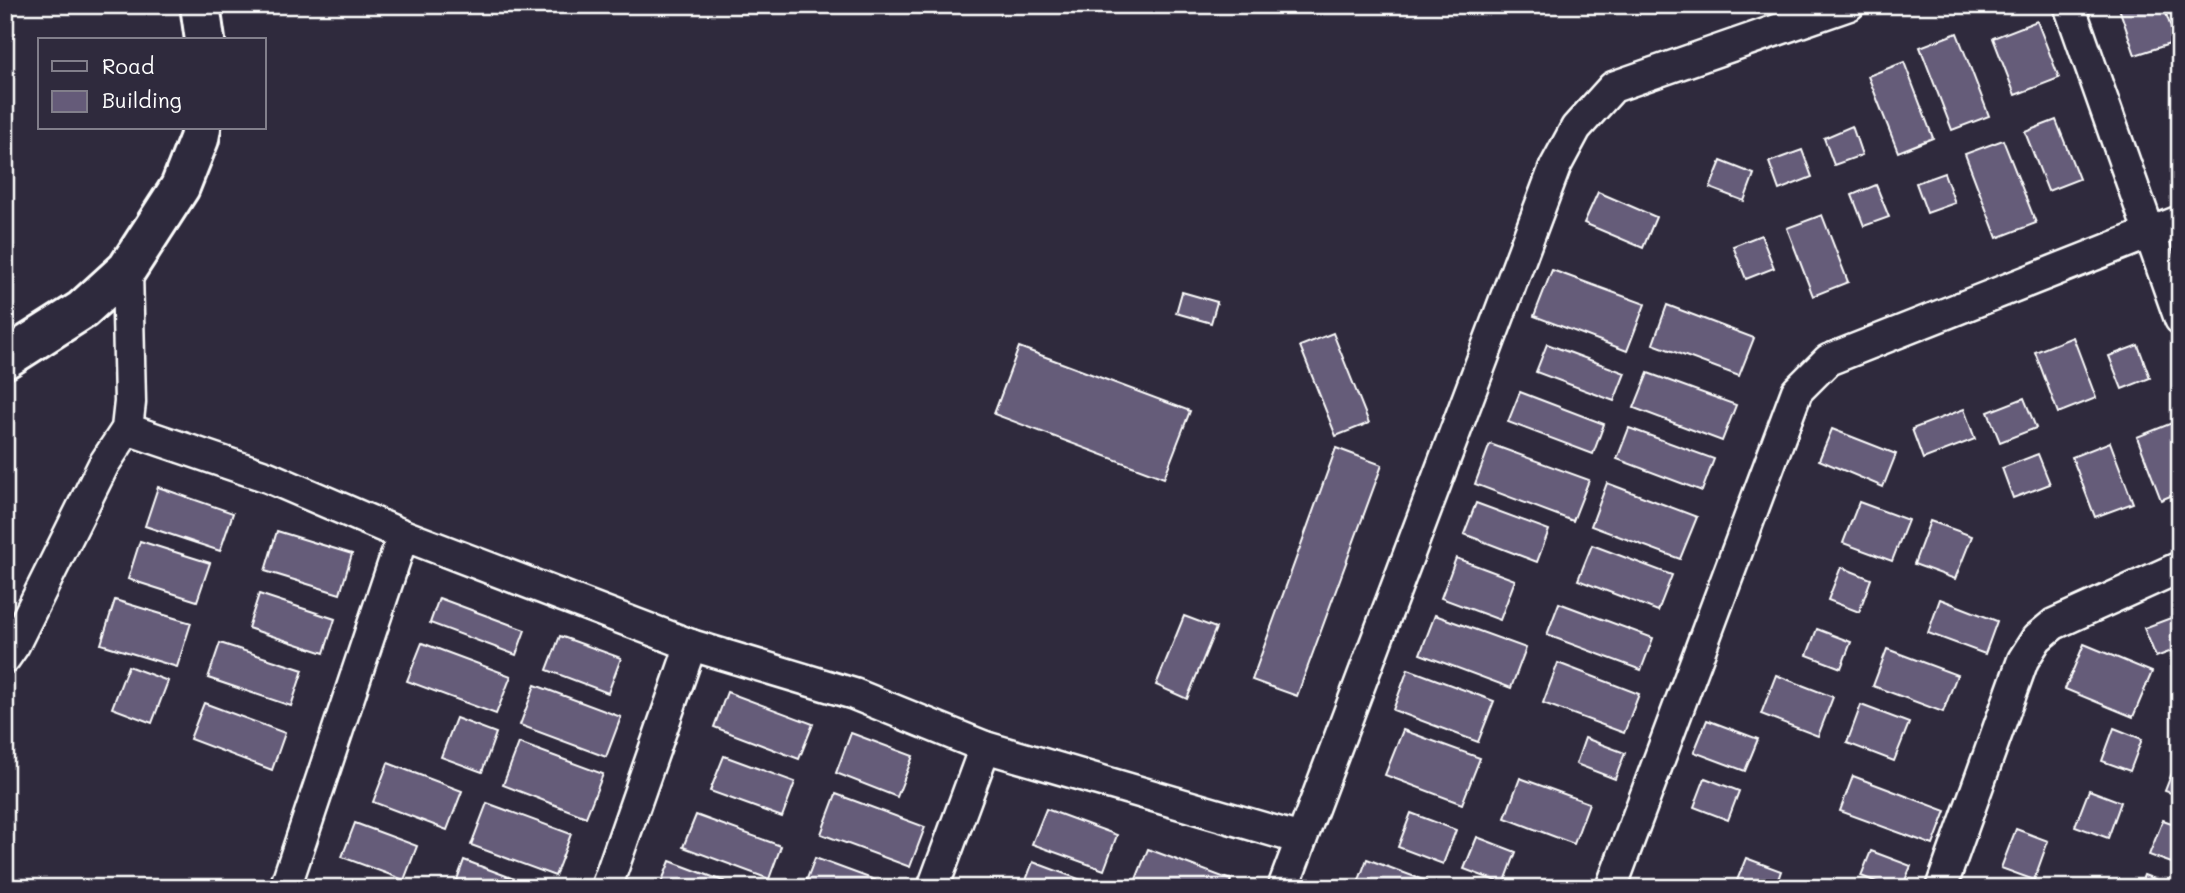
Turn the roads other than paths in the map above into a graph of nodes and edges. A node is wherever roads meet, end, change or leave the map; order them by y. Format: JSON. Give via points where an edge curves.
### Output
{"nodes":[{"id":1,"x":200,"y":5,"type":"edge"},
{"id":2,"x":1849,"y":5,"type":"edge"},
{"id":3,"x":2070,"y":5,"type":"edge"},
{"id":4,"x":205,"y":38,"type":"edge"},
{"id":5,"x":201,"y":130,"type":"edge"},
{"id":6,"x":2180,"y":221,"type":"edge"},
{"id":7,"x":2150,"y":233,"type":"junction"},
{"id":8,"x":127,"y":269,"type":"junction"},
{"id":9,"x":2180,"y":319,"type":"edge"},
{"id":10,"x":5,"y":359,"type":"edge"},
{"id":11,"x":127,"y":429,"type":"junction"},
{"id":12,"x":403,"y":535,"type":"junction"},
{"id":13,"x":2180,"y":567,"type":"edge"},
{"id":14,"x":691,"y":645,"type":"junction"},
{"id":15,"x":5,"y":658,"type":"edge"},
{"id":16,"x":985,"y":747,"type":"junction"},
{"id":17,"x":1301,"y":839,"type":"junction"},
{"id":18,"x":285,"y":888,"type":"edge"},
{"id":19,"x":607,"y":888,"type":"edge"},
{"id":20,"x":933,"y":888,"type":"edge"},
{"id":21,"x":1283,"y":888,"type":"edge"},
{"id":22,"x":1611,"y":888,"type":"edge"},
{"id":23,"x":1941,"y":888,"type":"edge"}],
"edges":[{"from":1,"to":4,"type":"street"},
{"from":2,"to":17,"type":"street","via":[[1613,87],[1576,128],[1555,167]]},
{"from":3,"to":7,"type":"street"},
{"from":5,"to":8,"type":"street","via":[[180,187]]},
{"from":6,"to":7,"type":"street"},
{"from":7,"to":9,"type":"street"},
{"from":7,"to":22,"type":"street","via":[[1828,360],[1797,391]]},
{"from":8,"to":10,"type":"street","via":[[82,310]]},
{"from":8,"to":11,"type":"street","via":[[131,402]]},
{"from":11,"to":12,"type":"street","via":[[268,478]]},
{"from":11,"to":15,"type":"street","via":[[104,464]]},
{"from":12,"to":14,"type":"street"},
{"from":12,"to":18,"type":"street"},
{"from":13,"to":23,"type":"street","via":[[2054,624],[2037,638],[2023,660]]},
{"from":14,"to":16,"type":"street","via":[[854,694]]},
{"from":14,"to":19,"type":"street"},
{"from":16,"to":17,"type":"street"},
{"from":16,"to":20,"type":"street"},
{"from":17,"to":21,"type":"street"}]}
